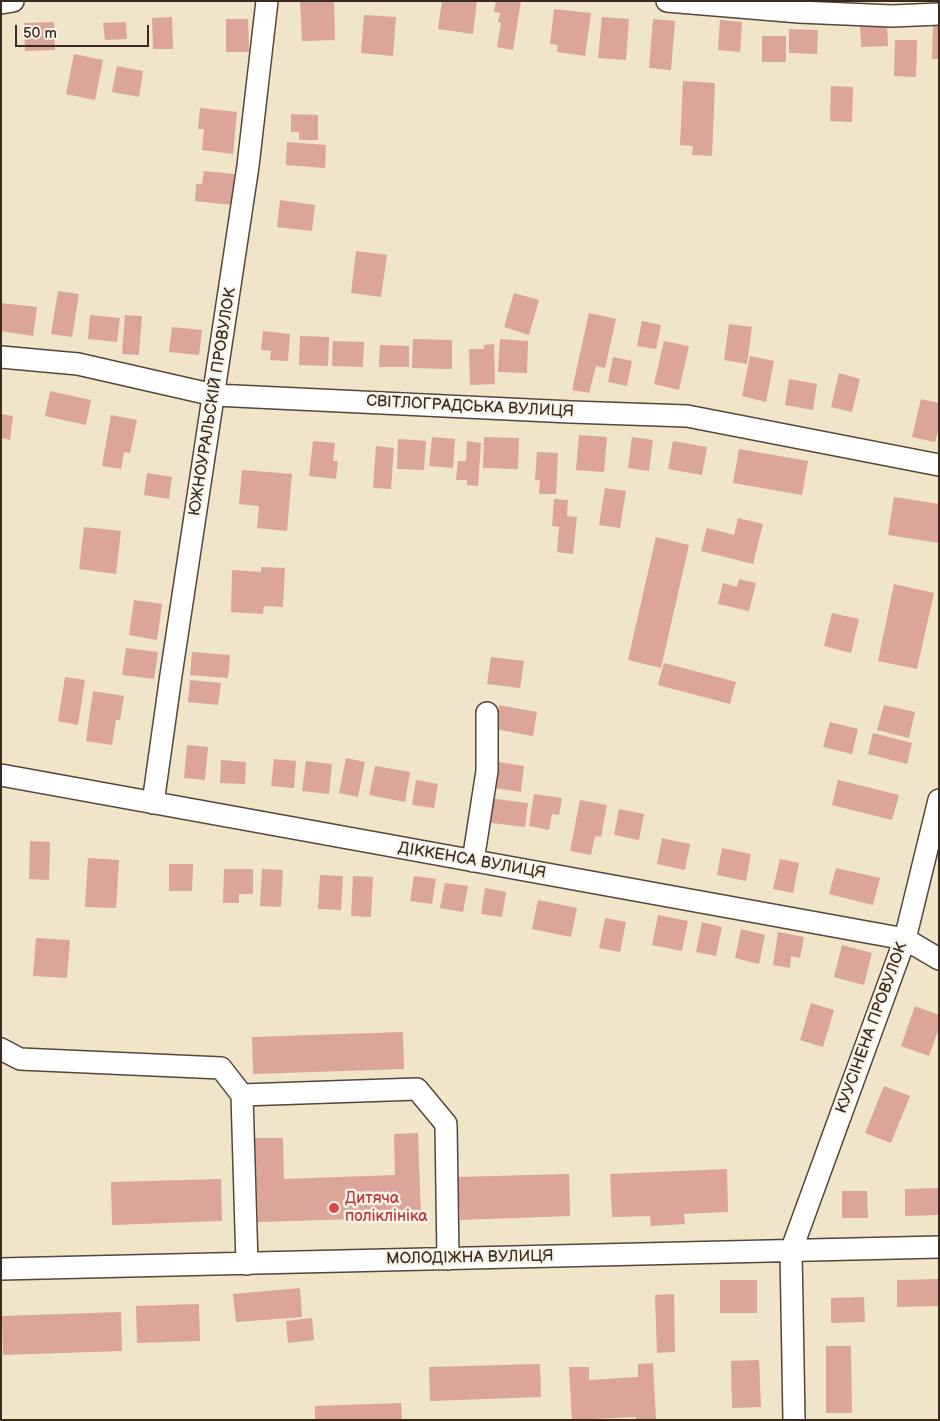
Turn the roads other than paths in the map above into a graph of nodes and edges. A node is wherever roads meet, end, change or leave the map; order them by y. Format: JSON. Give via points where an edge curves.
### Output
{"nodes":[{"id":1,"x":13,"y":1,"type":"edge"},
{"id":2,"x":267,"y":1,"type":"edge"},
{"id":3,"x":667,"y":1,"type":"edge"},
{"id":4,"x":1,"y":2,"type":"edge"},
{"id":5,"x":939,"y":14,"type":"edge"},
{"id":6,"x":1,"y":357,"type":"edge"},
{"id":7,"x":214,"y":395,"type":"junction"},
{"id":8,"x":939,"y":465,"type":"edge"},
{"id":9,"x":487,"y":713,"type":"dead end"},
{"id":10,"x":1,"y":775,"type":"edge"},
{"id":11,"x":939,"y":800,"type":"edge"},
{"id":12,"x":153,"y":803,"type":"junction"},
{"id":13,"x":473,"y":861,"type":"junction"},
{"id":14,"x":905,"y":939,"type":"junction"},
{"id":15,"x":939,"y":959,"type":"edge"},
{"id":16,"x":1,"y":1049,"type":"edge"},
{"id":17,"x":242,"y":1095,"type":"junction"},
{"id":18,"x":939,"y":1247,"type":"edge"},
{"id":19,"x":791,"y":1251,"type":"junction"},
{"id":20,"x":448,"y":1259,"type":"junction"},
{"id":21,"x":247,"y":1264,"type":"junction"},
{"id":22,"x":1,"y":1269,"type":"edge"},
{"id":23,"x":794,"y":1420,"type":"edge"}],
"edges":[{"from":1,"to":4,"type":"street"},
{"from":2,"to":7,"type":"street","name":"ЮЖНОУРАЛЬСКІЙ ПРОВУЛОК","via":[[248,166]]},
{"from":3,"to":5,"type":"street","via":[[882,16]]},
{"from":6,"to":7,"type":"street","name":"СВІТЛОГРАДСЬКА ВУЛИЦЯ","via":[[78,364]]},
{"from":7,"to":8,"type":"street","name":"СВІТЛОГРАДСЬКА ВУЛИЦЯ","via":[[687,416]]},
{"from":7,"to":12,"type":"street","name":"ЮЖНОУРАЛЬСКІЙ ПРОВУЛОК"},
{"from":9,"to":13,"type":"street","via":[[487,771]]},
{"from":10,"to":12,"type":"street","name":"ДІККЕНСА ВУЛИЦЯ"},
{"from":11,"to":14,"type":"street","name":"КУУСІНЕНА ПРОВУЛОК"},
{"from":12,"to":13,"type":"street","name":"ДІККЕНСА ВУЛИЦЯ"},
{"from":13,"to":14,"type":"street","name":"ДІККЕНСА ВУЛИЦЯ"},
{"from":14,"to":15,"type":"street","name":"ДІККЕНСА ВУЛИЦЯ"},
{"from":14,"to":19,"type":"street","name":"КУУСІНЕНА ПРОВУЛОК"},
{"from":16,"to":17,"type":"street","via":[[20,1059],[221,1068]]},
{"from":17,"to":20,"type":"street","via":[[417,1089],[446,1124]]},
{"from":17,"to":21,"type":"street"},
{"from":18,"to":19,"type":"street","name":"МОЛОДІЖНА ВУЛИЦЯ"},
{"from":19,"to":20,"type":"street","name":"МОЛОДІЖНА ВУЛИЦЯ"},
{"from":19,"to":23,"type":"street"},
{"from":20,"to":21,"type":"street","name":"МОЛОДІЖНА ВУЛИЦЯ"},
{"from":21,"to":22,"type":"street","name":"МОЛОДІЖНА ВУЛИЦЯ"}]}
